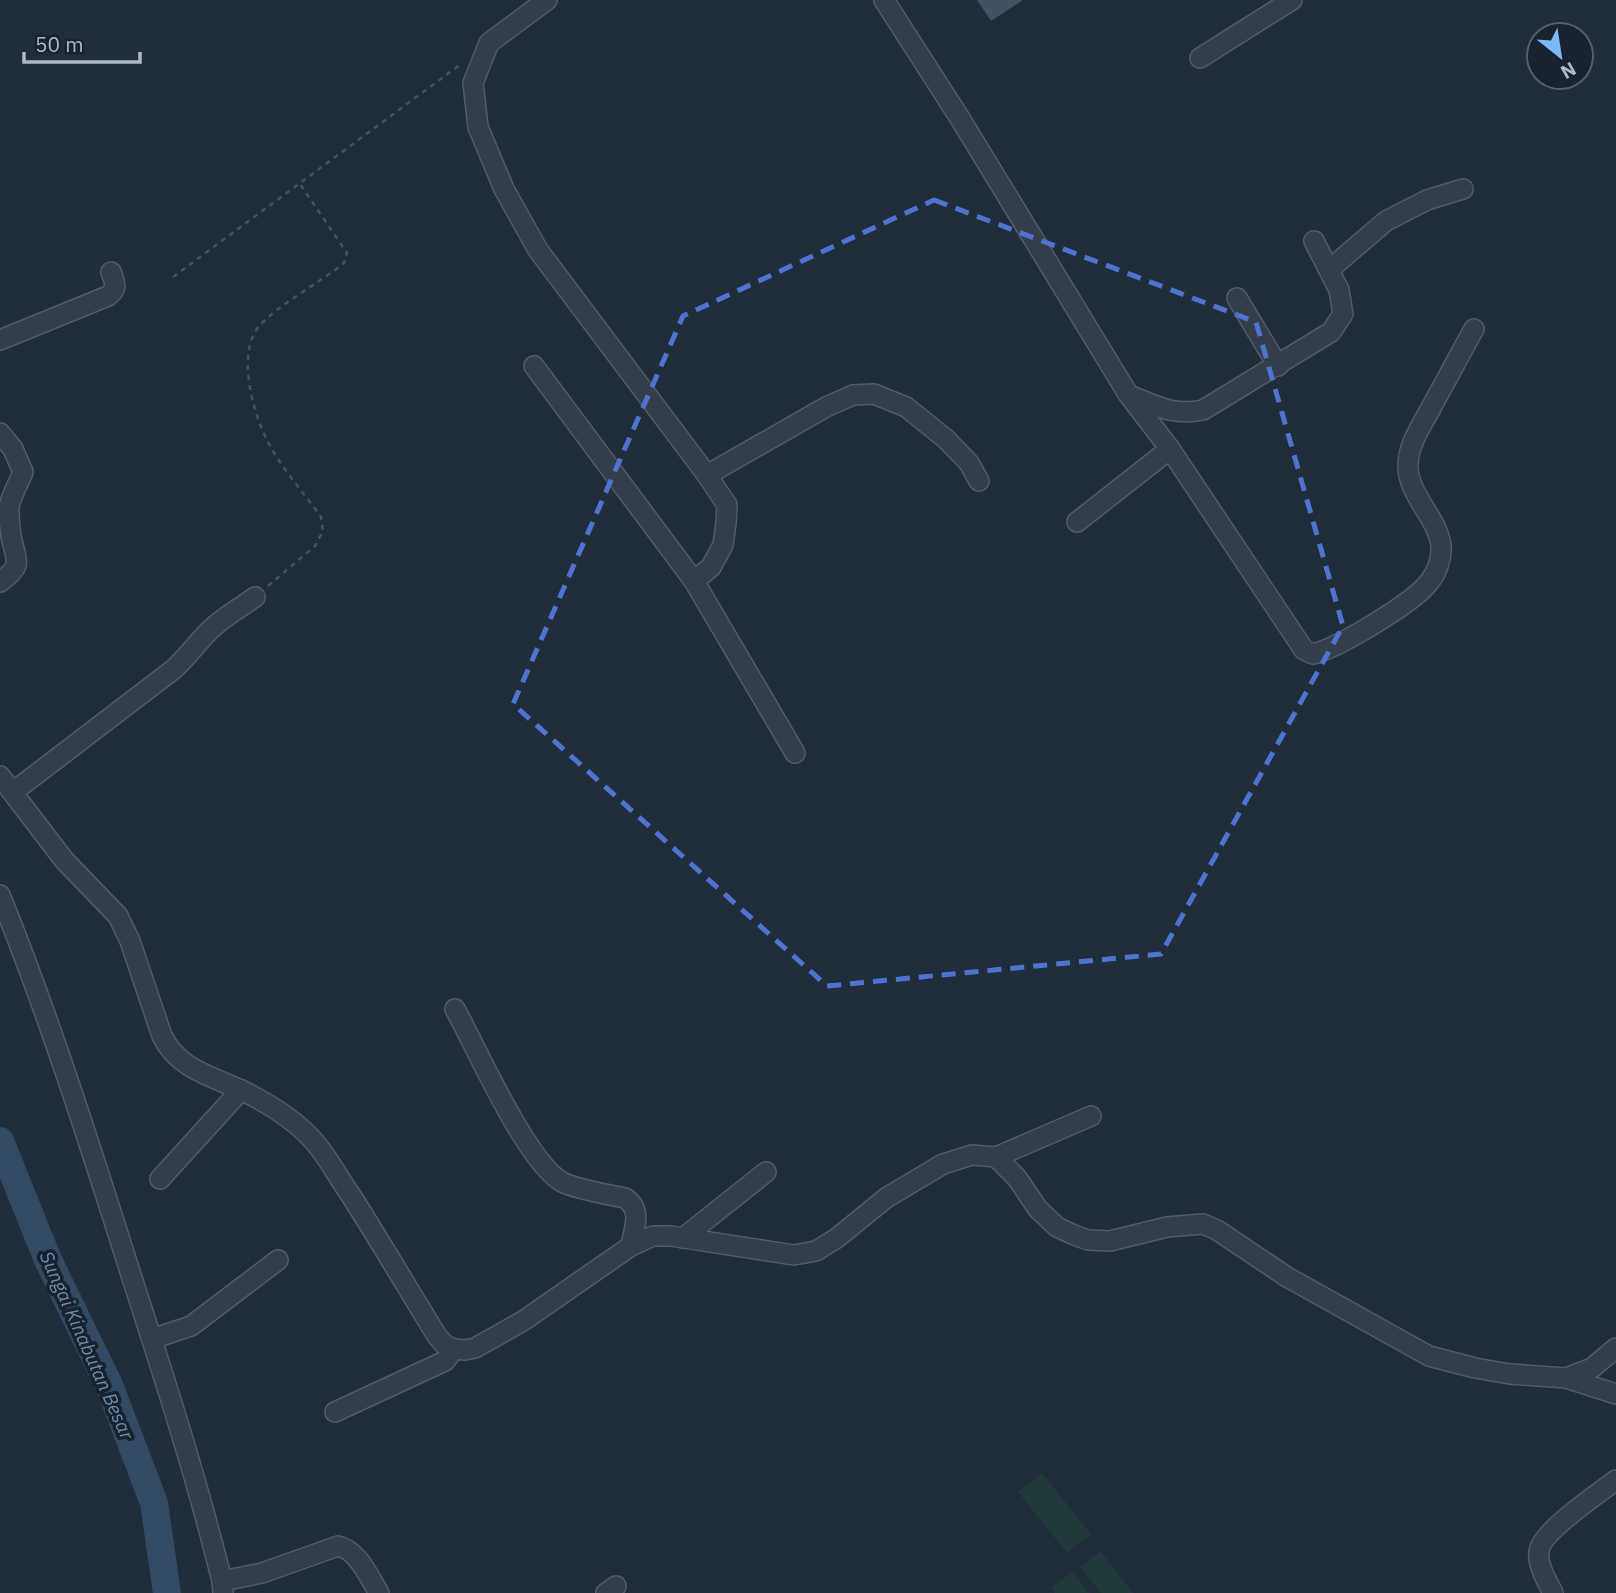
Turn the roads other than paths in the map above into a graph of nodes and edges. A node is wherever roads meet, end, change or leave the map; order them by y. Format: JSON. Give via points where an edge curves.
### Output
{"nodes":[{"id":1,"x":547,"y":0,"type":"edge"},
{"id":2,"x":884,"y":0,"type":"edge"},
{"id":3,"x":1292,"y":0,"type":"edge"},
{"id":4,"x":1263,"y":8,"type":"edge"},
{"id":5,"x":1200,"y":58,"type":"dead end"},
{"id":6,"x":1463,"y":189,"type":"dead end"},
{"id":7,"x":1314,"y":241,"type":"dead end"},
{"id":8,"x":1330,"y":269,"type":"junction"},
{"id":9,"x":111,"y":272,"type":"dead end"},
{"id":10,"x":1237,"y":298,"type":"dead end"},
{"id":11,"x":1474,"y":329,"type":"dead end"},
{"id":12,"x":0,"y":340,"type":"edge"},
{"id":13,"x":534,"y":366,"type":"dead end"},
{"id":14,"x":1278,"y":366,"type":"junction"},
{"id":15,"x":1128,"y":394,"type":"junction"},
{"id":16,"x":0,"y":433,"type":"edge"},
{"id":17,"x":1170,"y":449,"type":"junction"},
{"id":18,"x":707,"y":475,"type":"junction"},
{"id":19,"x":979,"y":481,"type":"dead end"},
{"id":20,"x":1077,"y":522,"type":"dead end"},
{"id":21,"x":694,"y":581,"type":"junction"},
{"id":22,"x":0,"y":582,"type":"edge"},
{"id":23,"x":255,"y":597,"type":"road end"},
{"id":24,"x":795,"y":752,"type":"dead end"},
{"id":25,"x":0,"y":776,"type":"edge"},
{"id":26,"x":13,"y":792,"type":"junction"},
{"id":27,"x":0,"y":895,"type":"edge"},
{"id":28,"x":455,"y":1009,"type":"dead end"},
{"id":29,"x":241,"y":1090,"type":"junction"},
{"id":30,"x":1091,"y":1116,"type":"dead end"},
{"id":31,"x":996,"y":1157,"type":"junction"},
{"id":32,"x":766,"y":1172,"type":"dead end"},
{"id":33,"x":160,"y":1179,"type":"dead end"},
{"id":34,"x":683,"y":1238,"type":"junction"},
{"id":35,"x":631,"y":1246,"type":"junction"},
{"id":36,"x":278,"y":1260,"type":"dead end"},
{"id":37,"x":152,"y":1339,"type":"junction"},
{"id":38,"x":1616,"y":1348,"type":"edge"},
{"id":39,"x":454,"y":1349,"type":"junction"},
{"id":40,"x":1566,"y":1378,"type":"junction"},
{"id":41,"x":1616,"y":1394,"type":"edge"},
{"id":42,"x":335,"y":1412,"type":"dead end"},
{"id":43,"x":1616,"y":1480,"type":"edge"},
{"id":44,"x":222,"y":1587,"type":"edge"},
{"id":45,"x":379,"y":1593,"type":"edge"},
{"id":46,"x":1553,"y":1593,"type":"edge"}],
"edges":[{"from":1,"to":18,"type":"street","via":[[489,43],[473,83],[478,127],[504,189],[538,250]]},
{"from":2,"to":15,"type":"street"},
{"from":3,"to":4,"type":"street"},
{"from":4,"to":5,"type":"street"},
{"from":6,"to":8,"type":"street","via":[[1427,200],[1386,221]]},
{"from":7,"to":8,"type":"street"},
{"from":8,"to":14,"type":"street","via":[[1343,314],[1331,332]]},
{"from":9,"to":12,"type":"street","via":[[116,286],[108,296]]},
{"from":10,"to":14,"type":"street"},
{"from":11,"to":17,"type":"street","via":[[1410,449],[1409,478],[1441,546],[1437,569],[1417,594],[1327,651],[1313,654],[1296,641]]},
{"from":13,"to":21,"type":"street"},
{"from":14,"to":15,"type":"street","via":[[1203,410],[1184,414]]},
{"from":15,"to":17,"type":"street"},
{"from":16,"to":22,"type":"street","via":[[23,472],[9,505],[18,564]]},
{"from":17,"to":20,"type":"street"},
{"from":18,"to":19,"type":"street","via":[[826,407],[853,395],[874,394],[906,407],[946,439]]},
{"from":18,"to":21,"type":"street","via":[[727,505],[726,523],[723,545],[711,567]]},
{"from":21,"to":24,"type":"street"},
{"from":23,"to":26,"type":"street","via":[[215,625],[174,668]]},
{"from":25,"to":26,"type":"street"},
{"from":26,"to":29,"type":"street","via":[[64,860],[118,916],[168,1048],[189,1067]]},
{"from":27,"to":37,"type":"street"},
{"from":28,"to":35,"type":"street","via":[[518,1129],[542,1164],[563,1182],[633,1203],[637,1214]]},
{"from":29,"to":33,"type":"street"},
{"from":29,"to":39,"type":"street","via":[[311,1138],[437,1336]]},
{"from":30,"to":31,"type":"street"},
{"from":31,"to":34,"type":"street","via":[[972,1155],[943,1164],[886,1198],[816,1251],[794,1255]]},
{"from":31,"to":40,"type":"street","via":[[1038,1209],[1074,1235],[1110,1241],[1167,1227],[1203,1224],[1429,1356],[1510,1374]]},
{"from":32,"to":34,"type":"street"},
{"from":34,"to":35,"type":"street","via":[[653,1236]]},
{"from":35,"to":39,"type":"street","via":[[523,1321],[475,1348]]},
{"from":36,"to":37,"type":"street","via":[[191,1326]]},
{"from":37,"to":44,"type":"street","via":[[204,1506]]},
{"from":38,"to":40,"type":"street","via":[[1592,1368]]},
{"from":39,"to":42,"type":"street","via":[[445,1361]]},
{"from":40,"to":41,"type":"street"},
{"from":43,"to":46,"type":"street","via":[[1546,1535],[1538,1550]]},
{"from":44,"to":45,"type":"street","via":[[338,1546],[350,1550]]}]}
